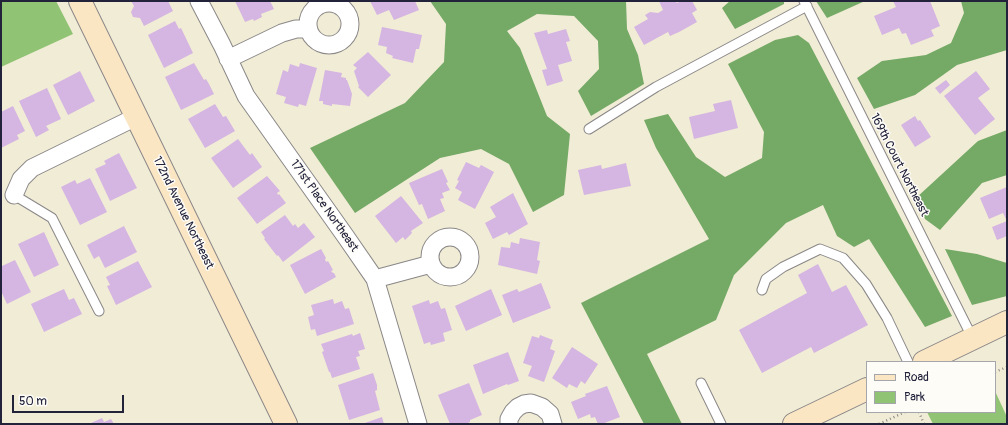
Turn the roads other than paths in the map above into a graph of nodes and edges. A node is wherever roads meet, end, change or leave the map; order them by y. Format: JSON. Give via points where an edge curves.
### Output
{"nodes":[{"id":1,"x":80,"y":1,"type":"edge"},
{"id":2,"x":199,"y":1,"type":"edge"},
{"id":3,"x":806,"y":3,"type":"edge"},
{"id":4,"x":308,"y":28,"type":"dead end"},
{"id":5,"x":228,"y":59,"type":"junction"},
{"id":6,"x":136,"y":117,"type":"junction"},
{"id":7,"x":589,"y":129,"type":"dead end"},
{"id":8,"x":14,"y":195,"type":"joint"},
{"id":9,"x":431,"y":264,"type":"dead end"},
{"id":10,"x":375,"y":279,"type":"junction"},
{"id":11,"x":762,"y":290,"type":"dead end"},
{"id":12,"x":99,"y":311,"type":"dead end"},
{"id":13,"x":1007,"y":322,"type":"edge"},
{"id":14,"x":973,"y":339,"type":"junction"},
{"id":15,"x":908,"y":361,"type":"edge"},
{"id":16,"x":926,"y":361,"type":"edge"},
{"id":17,"x":701,"y":383,"type":"dead end"},
{"id":18,"x":866,"y":389,"type":"edge"},
{"id":19,"x":286,"y":424,"type":"edge"},
{"id":20,"x":418,"y":424,"type":"edge"},
{"id":21,"x":509,"y":424,"type":"edge"},
{"id":22,"x":553,"y":424,"type":"edge"},
{"id":23,"x":722,"y":424,"type":"edge"},
{"id":24,"x":794,"y":424,"type":"edge"}],
"edges":[{"from":1,"to":6,"type":"street","name":"172nd Avenue Northeast"},
{"from":2,"to":5,"type":"street","name":"171st Place Northeast"},
{"from":3,"to":7,"type":"lane","via":[[656,87]]},
{"from":3,"to":14,"type":"lane","name":"169th Court Northeast"},
{"from":4,"to":5,"type":"street","via":[[296,28],[282,33]]},
{"from":5,"to":10,"type":"street","name":"171st Place Northeast","via":[[246,96]]},
{"from":6,"to":8,"type":"street","via":[[32,168],[21,179]]},
{"from":6,"to":19,"type":"street","name":"172nd Avenue Northeast"},
{"from":8,"to":12,"type":"lane","via":[[52,218]]},
{"from":9,"to":10,"type":"street"},
{"from":10,"to":20,"type":"street","name":"171st Place Northeast"},
{"from":11,"to":15,"type":"lane","via":[[766,279],[777,271],[820,249],[843,258],[875,298]]},
{"from":13,"to":14,"type":"street"},
{"from":14,"to":16,"type":"street"},
{"from":17,"to":23,"type":"lane"},
{"from":18,"to":24,"type":"street"},
{"from":21,"to":22,"type":"street","via":[[509,419],[518,407],[532,403],[550,414]]}]}
